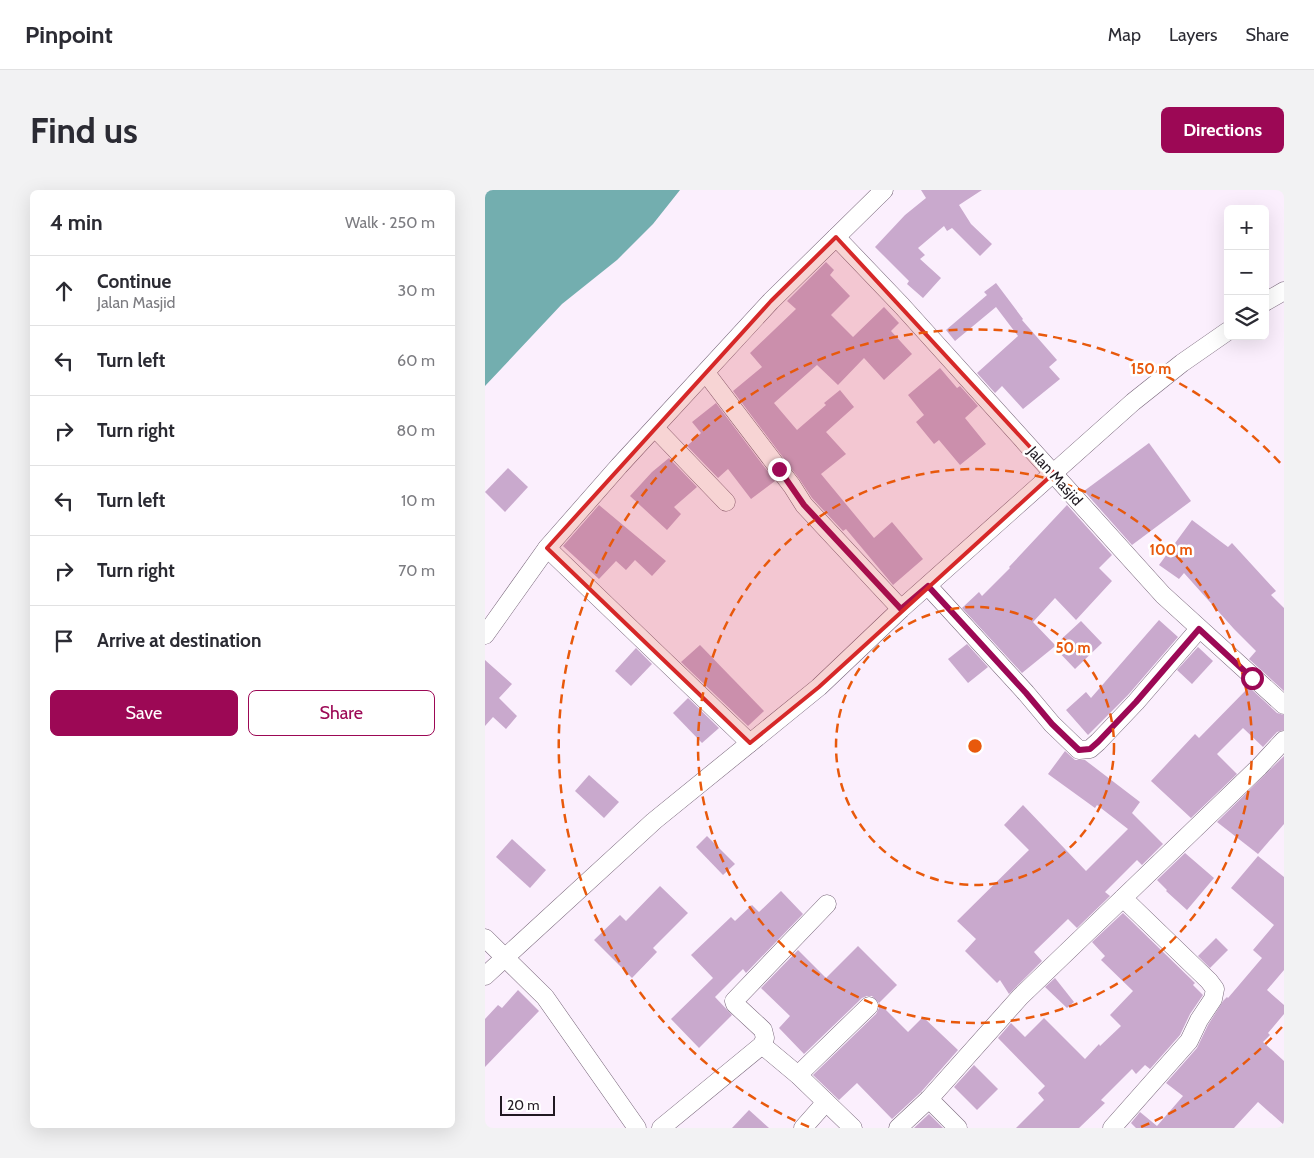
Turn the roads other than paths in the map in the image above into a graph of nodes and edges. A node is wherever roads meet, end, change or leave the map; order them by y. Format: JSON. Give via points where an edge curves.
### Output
{"nodes":[{"id":1,"x":884,"y":190,"type":"edge"},
{"id":2,"x":837,"y":237,"type":"junction"},
{"id":3,"x":1284,"y":291,"type":"edge"},
{"id":4,"x":1269,"y":300,"type":"edge"},
{"id":5,"x":1224,"y":334,"type":"edge"},
{"id":6,"x":706,"y":372,"type":"junction"},
{"id":7,"x":655,"y":428,"type":"junction"},
{"id":8,"x":1054,"y":473,"type":"junction"},
{"id":9,"x":726,"y":502,"type":"dead end"},
{"id":10,"x":547,"y":548,"type":"junction"},
{"id":11,"x":928,"y":586,"type":"junction"},
{"id":12,"x":901,"y":609,"type":"junction"},
{"id":13,"x":1199,"y":629,"type":"junction"},
{"id":14,"x":485,"y":635,"type":"edge"},
{"id":15,"x":1284,"y":705,"type":"edge"},
{"id":16,"x":1284,"y":740,"type":"edge"},
{"id":17,"x":750,"y":743,"type":"junction"},
{"id":18,"x":1123,"y":898,"type":"junction"},
{"id":19,"x":827,"y":904,"type":"dead end"},
{"id":20,"x":485,"y":938,"type":"edge"},
{"id":21,"x":506,"y":958,"type":"junction"},
{"id":22,"x":485,"y":976,"type":"edge"},
{"id":23,"x":869,"y":1006,"type":"dead end"},
{"id":24,"x":762,"y":1045,"type":"junction"},
{"id":25,"x":798,"y":1075,"type":"junction"},
{"id":26,"x":929,"y":1099,"type":"junction"},
{"id":27,"x":826,"y":1102,"type":"junction"},
{"id":28,"x":637,"y":1128,"type":"edge"},
{"id":29,"x":661,"y":1128,"type":"edge"},
{"id":30,"x":803,"y":1128,"type":"edge"},
{"id":31,"x":853,"y":1128,"type":"edge"},
{"id":32,"x":899,"y":1128,"type":"edge"},
{"id":33,"x":959,"y":1128,"type":"edge"},
{"id":34,"x":1112,"y":1128,"type":"edge"}],
"edges":[{"from":1,"to":2,"type":"street"},
{"from":2,"to":6,"type":"street","via":[[771,301]]},
{"from":2,"to":8,"type":"street","name":"Jalan Masjid"},
{"from":3,"to":4,"type":"street"},
{"from":5,"to":8,"type":"street","via":[[1133,402]]},
{"from":6,"to":7,"type":"street"},
{"from":6,"to":12,"type":"street","via":[[804,505]]},
{"from":7,"to":9,"type":"street"},
{"from":7,"to":10,"type":"street"},
{"from":8,"to":11,"type":"street"},
{"from":8,"to":13,"type":"street","name":"Jalan Masjid","via":[[1163,595]]},
{"from":10,"to":14,"type":"street"},
{"from":10,"to":17,"type":"street"},
{"from":11,"to":12,"type":"street"},
{"from":11,"to":13,"type":"street","via":[[1079,750],[1090,749],[1098,742]]},
{"from":12,"to":17,"type":"street","via":[[819,686]]},
{"from":13,"to":15,"type":"street","name":"Jalan Masjid"},
{"from":16,"to":18,"type":"street"},
{"from":17,"to":21,"type":"street","via":[[655,822]]},
{"from":18,"to":26,"type":"street","via":[[1020,997]]},
{"from":18,"to":34,"type":"street","via":[[1209,981],[1215,993],[1189,1041]]},
{"from":19,"to":24,"type":"street","via":[[734,1001],[763,1030],[765,1038]]},
{"from":20,"to":21,"type":"street"},
{"from":21,"to":22,"type":"street"},
{"from":21,"to":28,"type":"street","via":[[545,997]]},
{"from":23,"to":25,"type":"street"},
{"from":24,"to":25,"type":"street"},
{"from":24,"to":29,"type":"street"},
{"from":25,"to":27,"type":"street"},
{"from":26,"to":32,"type":"street"},
{"from":26,"to":33,"type":"street"},
{"from":27,"to":30,"type":"street"},
{"from":27,"to":31,"type":"street"}]}
